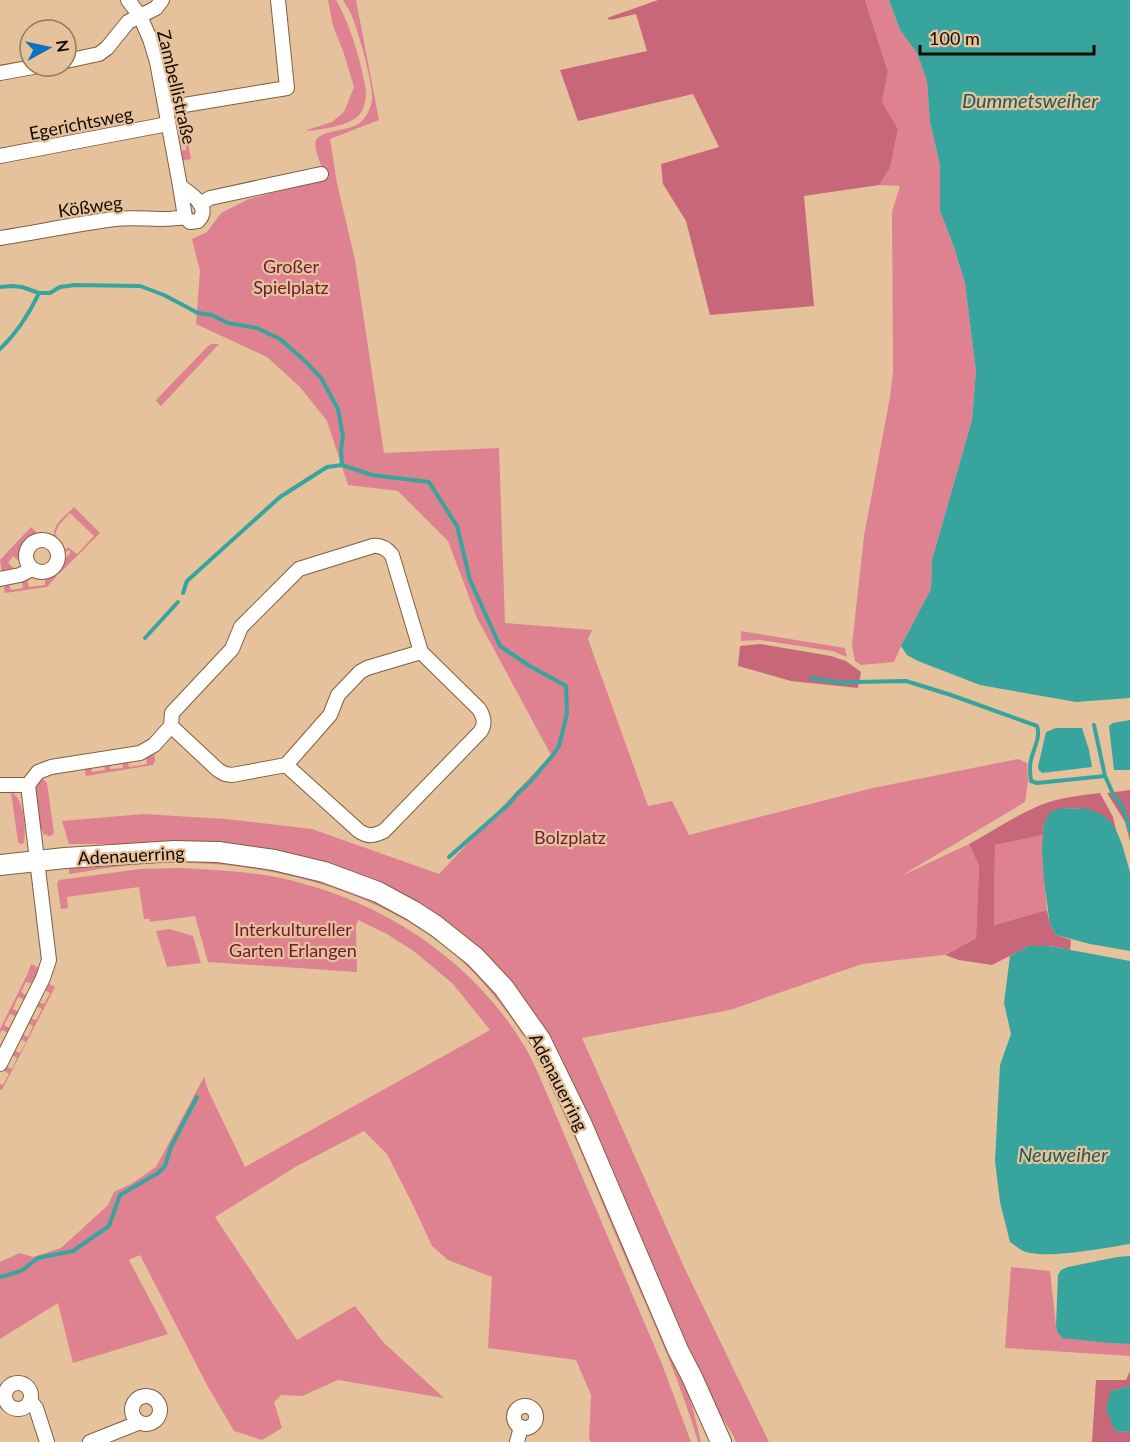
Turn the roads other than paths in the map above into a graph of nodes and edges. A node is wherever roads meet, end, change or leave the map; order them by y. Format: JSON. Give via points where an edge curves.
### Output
{"nodes":[{"id":1,"x":128,"y":0,"type":"edge"},
{"id":2,"x":162,"y":0,"type":"edge"},
{"id":3,"x":278,"y":0,"type":"edge"},
{"id":4,"x":140,"y":16,"type":"junction"},
{"id":5,"x":78,"y":58,"type":"edge"},
{"id":6,"x":18,"y":70,"type":"edge"},
{"id":7,"x":0,"y":73,"type":"edge"},
{"id":8,"x":166,"y":108,"type":"junction"},
{"id":9,"x":168,"y":124,"type":"junction"},
{"id":10,"x":0,"y":156,"type":"edge"},
{"id":11,"x":321,"y":174,"type":"dead end"},
{"id":12,"x":180,"y":186,"type":"junction"},
{"id":13,"x":200,"y":204,"type":"junction"},
{"id":14,"x":185,"y":217,"type":"junction"},
{"id":15,"x":0,"y":238,"type":"edge"},
{"id":16,"x":32,"y":569,"type":"dead end"},
{"id":17,"x":0,"y":579,"type":"edge"},
{"id":18,"x":421,"y":652,"type":"junction"},
{"id":19,"x":171,"y":726,"type":"junction"},
{"id":20,"x":286,"y":765,"type":"junction"},
{"id":21,"x":0,"y":785,"type":"edge"},
{"id":22,"x":28,"y":785,"type":"junction"},
{"id":23,"x":37,"y":861,"type":"junction"},
{"id":24,"x":0,"y":865,"type":"edge"},
{"id":25,"x":0,"y":1064,"type":"edge"},
{"id":26,"x":678,"y":1350,"type":"junction"},
{"id":27,"x":31,"y":1402,"type":"dead end"},
{"id":28,"x":138,"y":1423,"type":"dead end"},
{"id":29,"x":521,"y":1426,"type":"dead end"},
{"id":30,"x":47,"y":1442,"type":"edge"},
{"id":31,"x":90,"y":1442,"type":"edge"},
{"id":32,"x":517,"y":1442,"type":"edge"},
{"id":33,"x":706,"y":1442,"type":"edge"},
{"id":34,"x":721,"y":1442,"type":"edge"}],
"edges":[{"from":1,"to":4,"type":"street","name":"Zambellistraße"},
{"from":2,"to":4,"type":"street"},
{"from":3,"to":8,"type":"street","via":[[287,88]]},
{"from":4,"to":5,"type":"street","via":[[128,22],[99,54]]},
{"from":4,"to":8,"type":"street","name":"Zambellistraße","via":[[157,62]]},
{"from":6,"to":7,"type":"street"},
{"from":8,"to":9,"type":"street","name":"Zambellistraße"},
{"from":9,"to":10,"type":"street","name":"Egerichtsweg"},
{"from":9,"to":12,"type":"street","name":"Zambellistraße"},
{"from":11,"to":13,"type":"street","via":[[210,198]]},
{"from":12,"to":13,"type":"street"},
{"from":12,"to":14,"type":"street","name":"Zambellistraße"},
{"from":13,"to":14,"type":"street","via":[[201,218],[190,222]]},
{"from":14,"to":15,"type":"street","name":"Kößweg","via":[[116,219]]},
{"from":16,"to":17,"type":"street"},
{"from":18,"to":19,"type":"street","via":[[392,555],[378,545],[372,546],[298,569],[241,627],[232,649],[172,713]]},
{"from":18,"to":20,"type":"street","via":[[360,672],[338,695],[330,715]]},
{"from":18,"to":20,"type":"street","via":[[479,709],[484,726],[384,831],[370,836],[359,831]]},
{"from":19,"to":20,"type":"street","via":[[225,774]]},
{"from":19,"to":22,"type":"street","via":[[154,745],[140,753],[51,767],[38,772]]},
{"from":21,"to":22,"type":"street"},
{"from":22,"to":23,"type":"street"},
{"from":23,"to":24,"type":"main road","name":"Adenauerring"},
{"from":23,"to":25,"type":"street","via":[[48,965]]},
{"from":23,"to":26,"type":"main road","name":"Adenauerring","via":[[174,851],[219,852],[274,860],[324,872],[378,892],[436,926],[475,957],[504,988],[540,1039],[582,1125]]},
{"from":26,"to":33,"type":"main road","name":"Adenauerring"},
{"from":26,"to":34,"type":"main road","name":"Adenauerring"},
{"from":27,"to":30,"type":"street"},
{"from":28,"to":31,"type":"street"},
{"from":29,"to":32,"type":"street"}]}
